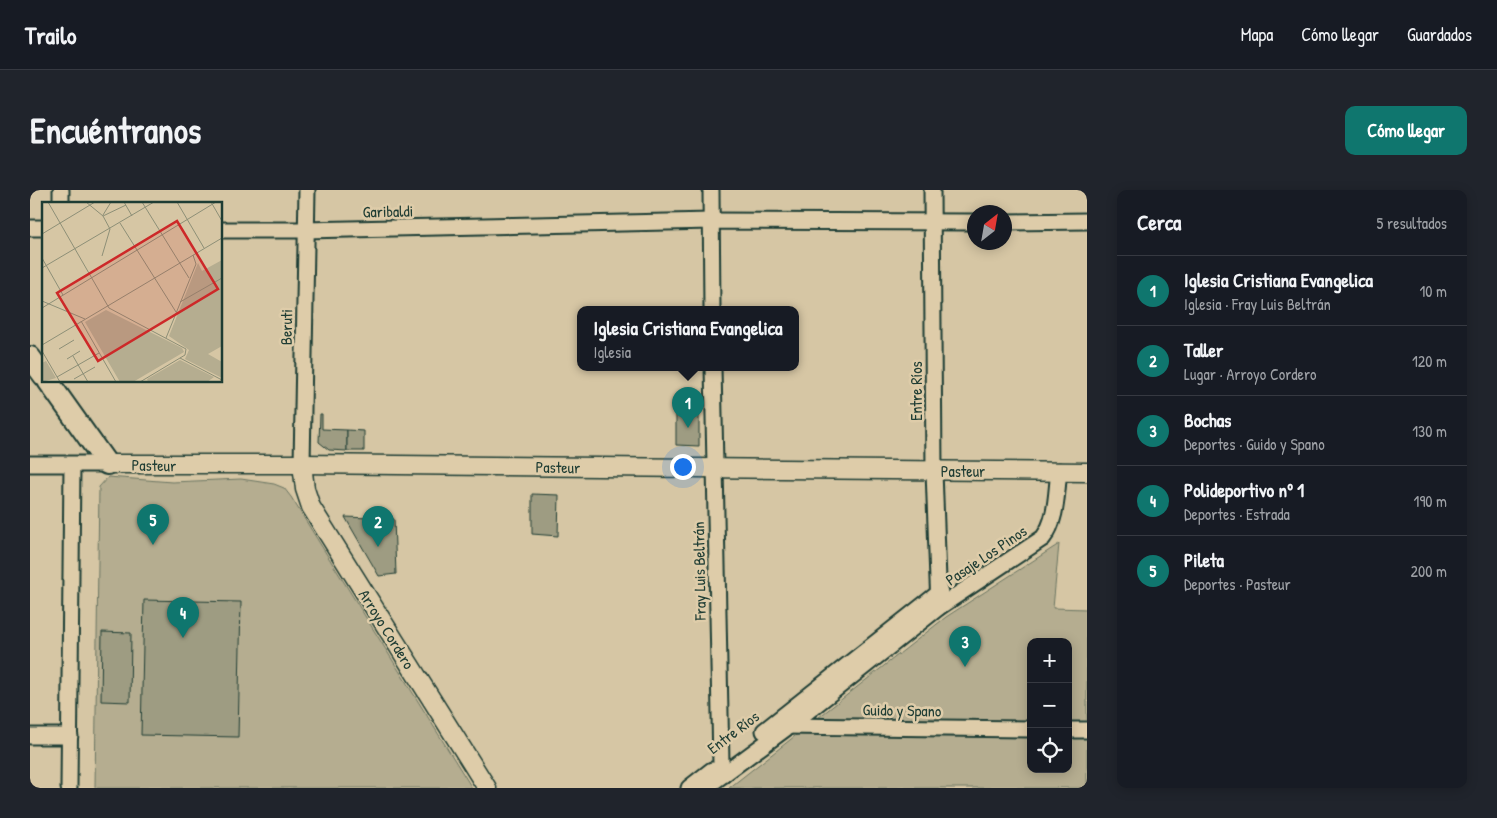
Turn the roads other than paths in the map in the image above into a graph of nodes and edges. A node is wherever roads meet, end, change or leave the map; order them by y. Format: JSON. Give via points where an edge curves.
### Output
{"nodes":[{"id":1,"x":307,"y":190,"type":"edge"},
{"id":2,"x":712,"y":190,"type":"edge"},
{"id":3,"x":932,"y":190,"type":"edge"},
{"id":4,"x":711,"y":221,"type":"junction"},
{"id":5,"x":1087,"y":221,"type":"edge"},
{"id":6,"x":932,"y":222,"type":"junction"},
{"id":7,"x":967,"y":222,"type":"edge"},
{"id":8,"x":1012,"y":222,"type":"edge"},
{"id":9,"x":222,"y":230,"type":"edge"},
{"id":10,"x":305,"y":230,"type":"junction"},
{"id":11,"x":712,"y":306,"type":"edge"},
{"id":12,"x":30,"y":357,"type":"edge"},
{"id":13,"x":713,"y":371,"type":"edge"},
{"id":14,"x":42,"y":373,"type":"edge"},
{"id":15,"x":49,"y":382,"type":"edge"},
{"id":16,"x":30,"y":464,"type":"edge"},
{"id":17,"x":107,"y":464,"type":"junction"},
{"id":18,"x":302,"y":464,"type":"junction"},
{"id":19,"x":72,"y":465,"type":"junction"},
{"id":20,"x":714,"y":469,"type":"junction"},
{"id":21,"x":934,"y":471,"type":"junction"},
{"id":22,"x":1059,"y":472,"type":"junction"},
{"id":23,"x":1087,"y":472,"type":"edge"},
{"id":24,"x":940,"y":600,"type":"junction"},
{"id":25,"x":772,"y":725,"type":"junction"},
{"id":26,"x":789,"y":726,"type":"junction"},
{"id":27,"x":1027,"y":729,"type":"edge"},
{"id":28,"x":1072,"y":730,"type":"edge"},
{"id":29,"x":1087,"y":730,"type":"edge"},
{"id":30,"x":30,"y":736,"type":"edge"},
{"id":31,"x":70,"y":736,"type":"junction"},
{"id":32,"x":722,"y":769,"type":"junction"},
{"id":33,"x":69,"y":788,"type":"edge"},
{"id":34,"x":487,"y":788,"type":"edge"},
{"id":35,"x":689,"y":788,"type":"edge"},
{"id":36,"x":705,"y":788,"type":"edge"}],
"edges":[{"from":1,"to":10,"type":"street","name":"Beruti"},
{"from":2,"to":4,"type":"street"},
{"from":3,"to":6,"type":"street","name":"Entre Ríos"},
{"from":4,"to":6,"type":"street","name":"Garibaldi"},
{"from":4,"to":10,"type":"street","name":"Garibaldi"},
{"from":4,"to":11,"type":"street"},
{"from":5,"to":8,"type":"street"},
{"from":6,"to":7,"type":"street","name":"Garibaldi"},
{"from":6,"to":21,"type":"street","name":"Entre Ríos"},
{"from":9,"to":10,"type":"street","name":"Garibaldi"},
{"from":10,"to":18,"type":"street","name":"Beruti"},
{"from":12,"to":14,"type":"main road"},
{"from":13,"to":20,"type":"street","name":"Fray Luis Beltrán"},
{"from":15,"to":17,"type":"main road"},
{"from":16,"to":19,"type":"street","name":"Pasteur"},
{"from":17,"to":18,"type":"street","name":"Pasteur"},
{"from":17,"to":19,"type":"street","name":"Pasteur"},
{"from":18,"to":20,"type":"street","name":"Pasteur"},
{"from":18,"to":34,"type":"street","name":"Arroyo Cordero","via":[[311,507]]},
{"from":19,"to":31,"type":"street"},
{"from":20,"to":21,"type":"street","name":"Pasteur"},
{"from":20,"to":32,"type":"street","name":"Fray Luis Beltrán"},
{"from":21,"to":22,"type":"street","name":"Pasteur"},
{"from":21,"to":24,"type":"street","name":"Entre Ríos"},
{"from":22,"to":23,"type":"street","name":"Pasteur"},
{"from":22,"to":24,"type":"street","name":"Pasaje Los Pinos","via":[[1052,521],[1043,538]]},
{"from":24,"to":25,"type":"street","name":"Entre Ríos"},
{"from":24,"to":26,"type":"street","name":"Entre Ríos"},
{"from":25,"to":26,"type":"street","name":"Guido y Spano"},
{"from":25,"to":32,"type":"street","name":"Entre Ríos"},
{"from":26,"to":27,"type":"street","name":"Guido y Spano"},
{"from":26,"to":32,"type":"street","name":"Entre Ríos"},
{"from":28,"to":29,"type":"street"},
{"from":30,"to":31,"type":"street"},
{"from":31,"to":33,"type":"street"},
{"from":32,"to":35,"type":"street","name":"Entre Ríos"},
{"from":32,"to":36,"type":"street","name":"Entre Ríos"}]}
